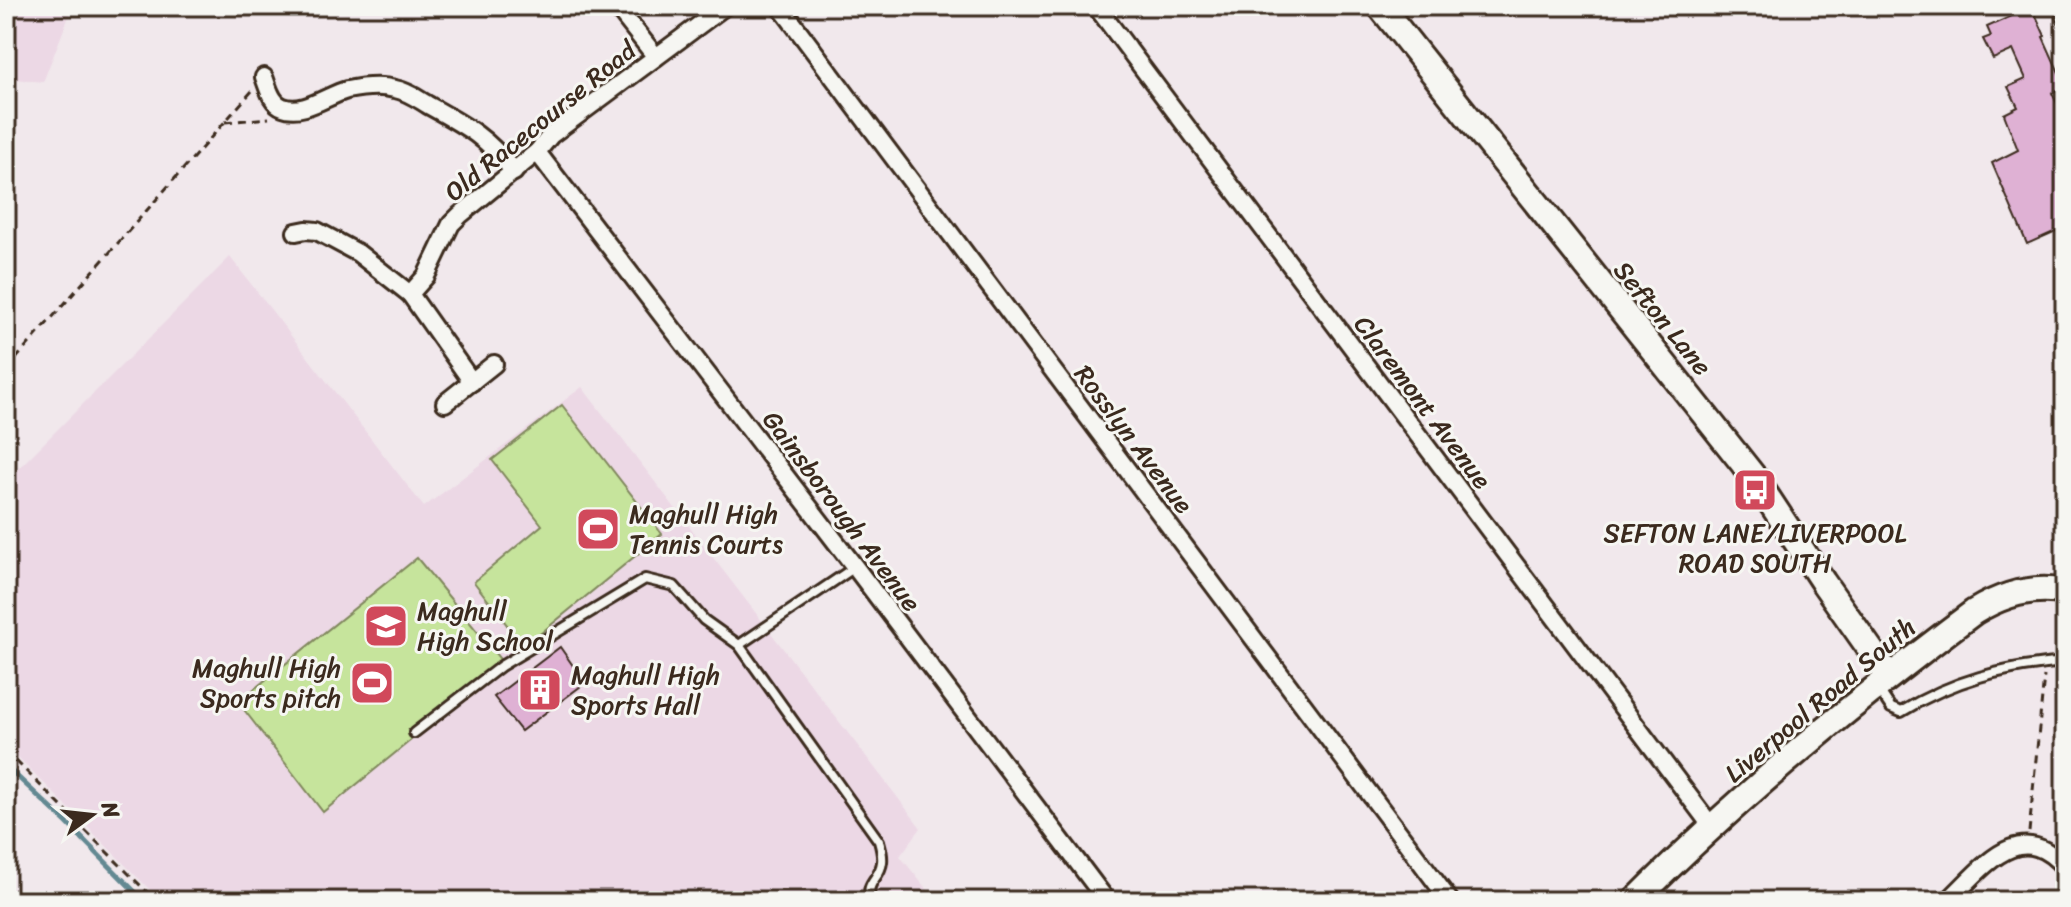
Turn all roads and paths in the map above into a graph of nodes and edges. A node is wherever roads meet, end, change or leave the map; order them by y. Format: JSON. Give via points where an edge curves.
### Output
{"nodes":[{"id":1,"x":616,"y":6,"type":"edge"},
{"id":2,"x":725,"y":6,"type":"edge"},
{"id":3,"x":780,"y":6,"type":"edge"},
{"id":4,"x":1096,"y":6,"type":"edge"},
{"id":5,"x":1380,"y":6,"type":"edge"},
{"id":6,"x":656,"y":57,"type":"junction"},
{"id":7,"x":264,"y":77,"type":"joint"},
{"id":8,"x":301,"y":108,"type":"junction"},
{"id":9,"x":225,"y":122,"type":"junction"},
{"id":10,"x":537,"y":152,"type":"junction"},
{"id":11,"x":514,"y":172,"type":"junction"},
{"id":12,"x":296,"y":232,"type":"dead end"},
{"id":13,"x":410,"y":294,"type":"junction"},
{"id":14,"x":494,"y":364,"type":"dead end"},
{"id":15,"x":6,"y":370,"type":"edge"},
{"id":16,"x":472,"y":382,"type":"junction"},
{"id":17,"x":2065,"y":391,"type":"edge"},
{"id":18,"x":445,"y":403,"type":"dead end"},
{"id":19,"x":2065,"y":407,"type":"edge"},
{"id":20,"x":855,"y":567,"type":"junction"},
{"id":21,"x":2065,"y":592,"type":"edge"},
{"id":22,"x":739,"y":645,"type":"junction"},
{"id":23,"x":2065,"y":662,"type":"edge"},
{"id":24,"x":2045,"y":664,"type":"junction"},
{"id":25,"x":1882,"y":681,"type":"junction"},
{"id":26,"x":414,"y":733,"type":"dead end"},
{"id":27,"x":6,"y":751,"type":"edge"},
{"id":28,"x":1712,"y":827,"type":"junction"},
{"id":29,"x":2027,"y":846,"type":"junction"},
{"id":30,"x":2065,"y":868,"type":"edge"},
{"id":31,"x":156,"y":901,"type":"edge"},
{"id":32,"x":871,"y":901,"type":"edge"},
{"id":33,"x":1107,"y":901,"type":"edge"},
{"id":34,"x":1450,"y":901,"type":"edge"},
{"id":35,"x":1635,"y":901,"type":"edge"},
{"id":36,"x":1948,"y":901,"type":"edge"}],
"edges":[{"from":1,"to":6,"type":"street"},
{"from":2,"to":6,"type":"street","name":"Old Racecourse Road"},
{"from":3,"to":34,"type":"street","name":"Rosslyn Avenue"},
{"from":4,"to":28,"type":"street","name":"Claremont Avenue"},
{"from":5,"to":25,"type":"main road","name":"Sefton Lane","via":[[1754,477]]},
{"from":6,"to":10,"type":"street","name":"Old Racecourse Road","via":[[551,135]]},
{"from":7,"to":8,"type":"street","via":[[273,100],[283,108]]},
{"from":7,"to":9,"type":"path"},
{"from":8,"to":9,"type":"path","via":[[275,118]]},
{"from":8,"to":11,"type":"street","via":[[345,91],[395,89],[469,127]]},
{"from":9,"to":15,"type":"path"},
{"from":10,"to":11,"type":"street","name":"Old Racecourse Road"},
{"from":10,"to":20,"type":"street","name":"Gainsborough Avenue"},
{"from":11,"to":13,"type":"street","name":"Old Racecourse Road","via":[[451,224],[426,276]]},
{"from":12,"to":13,"type":"street","via":[[317,231],[358,253]]},
{"from":13,"to":16,"type":"street"},
{"from":14,"to":16,"type":"street"},
{"from":16,"to":18,"type":"street"},
{"from":17,"to":19,"type":"lane"},
{"from":20,"to":22,"type":"lane"},
{"from":20,"to":33,"type":"street","name":"Gainsborough Avenue"},
{"from":21,"to":25,"type":"main road","name":"Liverpool Road South","via":[[2035,589],[1989,603]]},
{"from":22,"to":26,"type":"lane","via":[[704,620],[674,586],[645,579],[501,666]]},
{"from":22,"to":32,"type":"lane","via":[[879,841],[882,862],[870,883]]},
{"from":23,"to":24,"type":"lane"},
{"from":24,"to":25,"type":"lane","via":[[1950,686],[1901,712],[1891,708]]},
{"from":24,"to":29,"type":"path"},
{"from":25,"to":28,"type":"main road","name":"Liverpool Road South"},
{"from":27,"to":31,"type":"path"},
{"from":28,"to":35,"type":"main road","name":"Liverpool Road South"},
{"from":29,"to":30,"type":"street","via":[[2054,855]]},
{"from":29,"to":36,"type":"street","via":[[2000,852]]}]}
